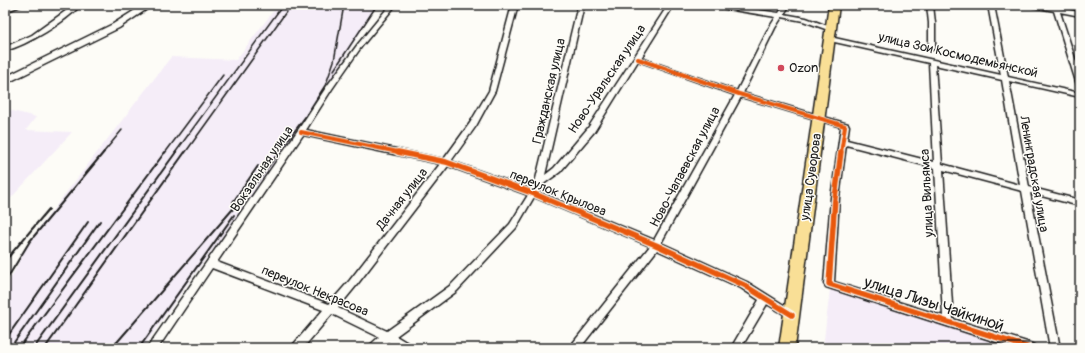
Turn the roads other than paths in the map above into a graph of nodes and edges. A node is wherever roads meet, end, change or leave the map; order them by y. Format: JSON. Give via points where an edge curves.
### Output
{"nodes":[{"id":1,"x":20,"y":5,"type":"edge"},
{"id":2,"x":78,"y":5,"type":"edge"},
{"id":3,"x":149,"y":5,"type":"edge"},
{"id":4,"x":393,"y":5,"type":"edge"},
{"id":5,"x":514,"y":5,"type":"edge"},
{"id":6,"x":581,"y":5,"type":"edge"},
{"id":7,"x":671,"y":5,"type":"edge"},
{"id":8,"x":714,"y":5,"type":"edge"},
{"id":9,"x":787,"y":5,"type":"edge"},
{"id":10,"x":834,"y":5,"type":"edge"},
{"id":11,"x":930,"y":5,"type":"edge"},
{"id":12,"x":991,"y":5,"type":"edge"},
{"id":13,"x":1033,"y":5,"type":"edge"},
{"id":14,"x":1056,"y":7,"type":"edge"},
{"id":15,"x":5,"y":10,"type":"edge"},
{"id":16,"x":1080,"y":14,"type":"edge"},
{"id":17,"x":781,"y":16,"type":"junction"},
{"id":18,"x":830,"y":34,"type":"junction"},
{"id":19,"x":932,"y":48,"type":"dead end"},
{"id":20,"x":5,"y":49,"type":"edge"},
{"id":21,"x":638,"y":59,"type":"junction"},
{"id":22,"x":932,"y":62,"type":"junction"},
{"id":23,"x":1005,"y":78,"type":"junction"},
{"id":24,"x":5,"y":81,"type":"edge"},
{"id":25,"x":1080,"y":85,"type":"edge"},
{"id":26,"x":738,"y":94,"type":"junction"},
{"id":27,"x":1080,"y":95,"type":"edge"},
{"id":28,"x":819,"y":119,"type":"junction"},
{"id":29,"x":302,"y":132,"type":"junction"},
{"id":30,"x":844,"y":142,"type":"junction"},
{"id":31,"x":446,"y":162,"type":"junction"},
{"id":32,"x":939,"y":167,"type":"junction"},
{"id":33,"x":539,"y":183,"type":"junction"},
{"id":34,"x":1025,"y":190,"type":"junction"},
{"id":35,"x":532,"y":193,"type":"junction"},
{"id":36,"x":1080,"y":203,"type":"edge"},
{"id":37,"x":656,"y":245,"type":"junction"},
{"id":38,"x":211,"y":264,"type":"junction"},
{"id":39,"x":765,"y":298,"type":"junction"},
{"id":40,"x":331,"y":309,"type":"junction"},
{"id":41,"x":792,"y":315,"type":"junction"},
{"id":42,"x":948,"y":322,"type":"junction"},
{"id":43,"x":388,"y":336,"type":"junction"},
{"id":44,"x":152,"y":348,"type":"edge"},
{"id":45,"x":297,"y":348,"type":"edge"},
{"id":46,"x":374,"y":348,"type":"edge"},
{"id":47,"x":407,"y":348,"type":"edge"},
{"id":48,"x":574,"y":348,"type":"edge"},
{"id":49,"x":736,"y":348,"type":"edge"},
{"id":50,"x":787,"y":348,"type":"edge"},
{"id":51,"x":1030,"y":348,"type":"edge"},
{"id":52,"x":1055,"y":348,"type":"edge"}],
"edges":[{"from":1,"to":15,"type":"street"},
{"from":2,"to":20,"type":"street","via":[[40,34]]},
{"from":3,"to":24,"type":"main road","via":[[116,26]]},
{"from":4,"to":29,"type":"street","name":"Вокзальная улица","via":[[329,88]]},
{"from":5,"to":31,"type":"street","name":"Дачная улица","via":[[492,91]]},
{"from":6,"to":33,"type":"street","name":"Гражданская улица"},
{"from":7,"to":21,"type":"street","name":"Ново-Уральская улица"},
{"from":8,"to":17,"type":"street","name":"улица Зои Космодемьянской"},
{"from":9,"to":17,"type":"street","name":"Ново-Чапаевская улица"},
{"from":10,"to":18,"type":"main road","name":"улица Суворова"},
{"from":11,"to":19,"type":"street"},
{"from":12,"to":23,"type":"street","name":"Ленинградская улица"},
{"from":13,"to":14,"type":"street"},
{"from":14,"to":16,"type":"street"},
{"from":14,"to":25,"type":"street"},
{"from":17,"to":18,"type":"street","name":"улица Зои Космодемьянской","via":[[804,19]]},
{"from":17,"to":26,"type":"street","name":"Ново-Чапаевская улица","via":[[772,28]]},
{"from":18,"to":22,"type":"street","name":"улица Зои Космодемьянской"},
{"from":18,"to":28,"type":"main road","name":"улица Суворова"},
{"from":21,"to":26,"type":"street"},
{"from":21,"to":33,"type":"street","name":"Ново-Уральская улица","via":[[591,130],[557,170]]},
{"from":22,"to":23,"type":"street","name":"улица Зои Космодемьянской"},
{"from":22,"to":32,"type":"street","name":"улица Вильямса"},
{"from":23,"to":27,"type":"street","name":"улица Зои Космодемьянской"},
{"from":23,"to":34,"type":"street","name":"Ленинградская улица"},
{"from":26,"to":28,"type":"street"},
{"from":26,"to":37,"type":"street","name":"Ново-Чапаевская улица"},
{"from":28,"to":30,"type":"street","via":[[844,126]]},
{"from":28,"to":41,"type":"main road","name":"улица Суворова"},
{"from":29,"to":31,"type":"street","name":"переулок Крылова"},
{"from":29,"to":38,"type":"street","name":"Вокзальная улица"},
{"from":30,"to":32,"type":"street"},
{"from":30,"to":42,"type":"street","name":"улица Лизы Чайкиной","via":[[835,198],[829,284]]},
{"from":31,"to":35,"type":"street","name":"переулок Крылова"},
{"from":31,"to":40,"type":"street","name":"Дачная улица"},
{"from":32,"to":34,"type":"street"},
{"from":32,"to":42,"type":"street","name":"улица Вильямса"},
{"from":33,"to":35,"type":"street","name":"Ново-Уральская улица"},
{"from":34,"to":36,"type":"street"},
{"from":34,"to":52,"type":"street","name":"Ленинградская улица"},
{"from":35,"to":37,"type":"street","name":"переулок Крылова"},
{"from":35,"to":43,"type":"street","name":"Ново-Уральская улица","via":[[513,226],[454,288]]},
{"from":37,"to":39,"type":"street","name":"переулок Крылова","via":[[744,285]]},
{"from":37,"to":48,"type":"street","name":"Ново-Чапаевская улица"},
{"from":38,"to":40,"type":"street","name":"переулок Некрасова"},
{"from":38,"to":44,"type":"street","name":"Вокзальная улица"},
{"from":39,"to":41,"type":"street","name":"переулок Крылова"},
{"from":39,"to":49,"type":"street"},
{"from":40,"to":43,"type":"street","name":"переулок Некрасова"},
{"from":40,"to":45,"type":"street","name":"Дачная улица"},
{"from":41,"to":50,"type":"main road","name":"улица Суворова"},
{"from":42,"to":51,"type":"street","name":"улица Лизы Чайкиной"},
{"from":43,"to":46,"type":"street","name":"Ново-Уральская улица"},
{"from":43,"to":47,"type":"street","name":"переулок Некрасова"}]}
